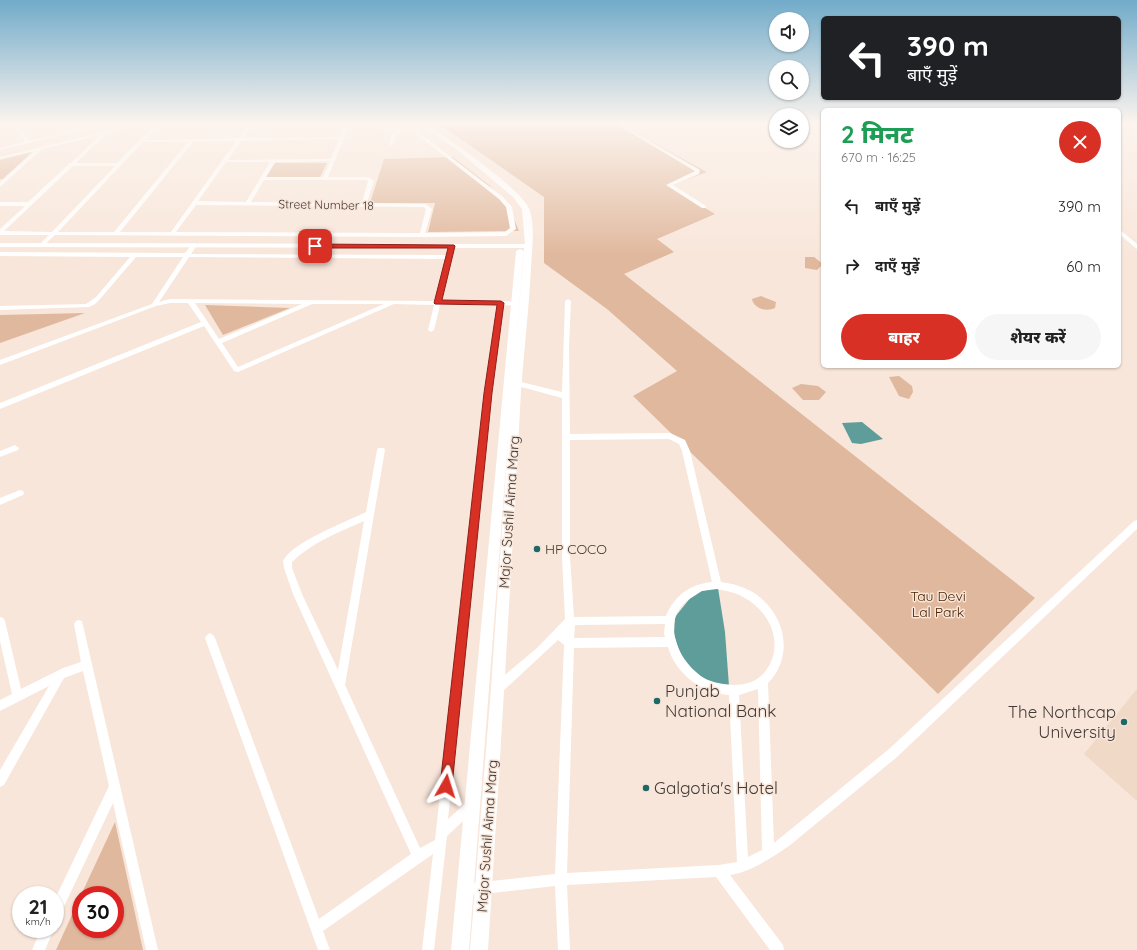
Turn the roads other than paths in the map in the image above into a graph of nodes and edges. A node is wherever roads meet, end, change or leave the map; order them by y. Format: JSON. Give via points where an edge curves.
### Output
{"nodes":[{"id":1,"x":18,"y":168,"type":"edge"},
{"id":2,"x":66,"y":168,"type":"edge"},
{"id":3,"x":116,"y":168,"type":"edge"},
{"id":4,"x":169,"y":168,"type":"edge"},
{"id":5,"x":219,"y":168,"type":"edge"},
{"id":6,"x":269,"y":168,"type":"edge"},
{"id":7,"x":329,"y":168,"type":"edge"},
{"id":8,"x":464,"y":168,"type":"edge"},
{"id":9,"x":472,"y":168,"type":"edge"},
{"id":10,"x":484,"y":168,"type":"edge"},
{"id":11,"x":693,"y":168,"type":"edge"},
{"id":12,"x":325,"y":178,"type":"junction"},
{"id":13,"x":262,"y":179,"type":"junction"},
{"id":14,"x":1,"y":183,"type":"edge"},
{"id":15,"x":195,"y":203,"type":"junction"},
{"id":16,"x":0,"y":204,"type":"edge"},
{"id":17,"x":29,"y":204,"type":"junction"},
{"id":18,"x":247,"y":204,"type":"junction"},
{"id":19,"x":364,"y":205,"type":"junction"},
{"id":20,"x":704,"y":207,"type":"dead end"},
{"id":21,"x":0,"y":233,"type":"edge"},
{"id":22,"x":116,"y":233,"type":"junction"},
{"id":23,"x":173,"y":233,"type":"junction"},
{"id":24,"x":1121,"y":233,"type":"edge"},
{"id":25,"x":52,"y":234,"type":"junction"},
{"id":26,"x":422,"y":235,"type":"junction"},
{"id":27,"x":0,"y":245,"type":"edge"},
{"id":28,"x":42,"y":245,"type":"junction"},
{"id":29,"x":194,"y":245,"type":"junction"},
{"id":30,"x":451,"y":246,"type":"junction"},
{"id":31,"x":524,"y":246,"type":"junction"},
{"id":32,"x":1137,"y":248,"type":"edge"},
{"id":33,"x":0,"y":254,"type":"edge"},
{"id":34,"x":134,"y":255,"type":"junction"},
{"id":35,"x":187,"y":255,"type":"junction"},
{"id":36,"x":449,"y":257,"type":"junction"},
{"id":37,"x":190,"y":301,"type":"junction"},
{"id":38,"x":312,"y":301,"type":"junction"},
{"id":39,"x":568,"y":301,"type":"dead end"},
{"id":40,"x":395,"y":302,"type":"junction"},
{"id":41,"x":438,"y":303,"type":"junction"},
{"id":42,"x":501,"y":303,"type":"junction"},
{"id":43,"x":516,"y":304,"type":"junction"},
{"id":44,"x":154,"y":305,"type":"junction"},
{"id":45,"x":0,"y":308,"type":"edge"},
{"id":46,"x":205,"y":323,"type":"junction"},
{"id":47,"x":431,"y":330,"type":"dead end"},
{"id":48,"x":218,"y":342,"type":"junction"},
{"id":49,"x":0,"y":364,"type":"edge"},
{"id":50,"x":517,"y":382,"type":"junction"},
{"id":51,"x":566,"y":396,"type":"junction"},
{"id":52,"x":0,"y":406,"type":"edge"},
{"id":53,"x":566,"y":437,"type":"junction"},
{"id":54,"x":15,"y":448,"type":"dead end"},
{"id":55,"x":381,"y":450,"type":"dead end"},
{"id":56,"x":0,"y":454,"type":"edge"},
{"id":57,"x":20,"y":492,"type":"dead end"},
{"id":58,"x":0,"y":502,"type":"edge"},
{"id":59,"x":370,"y":514,"type":"junction"},
{"id":60,"x":1137,"y":524,"type":"edge"},
{"id":61,"x":717,"y":586,"type":"junction"},
{"id":62,"x":669,"y":620,"type":"junction"},
{"id":63,"x":0,"y":621,"type":"edge"},
{"id":64,"x":570,"y":621,"type":"junction"},
{"id":65,"x":79,"y":624,"type":"dead end"},
{"id":66,"x":558,"y":634,"type":"junction"},
{"id":67,"x":210,"y":638,"type":"dead end"},
{"id":68,"x":670,"y":642,"type":"junction"},
{"id":69,"x":569,"y":643,"type":"junction"},
{"id":70,"x":87,"y":665,"type":"junction"},
{"id":71,"x":61,"y":674,"type":"junction"},
{"id":72,"x":763,"y":682,"type":"junction"},
{"id":73,"x":340,"y":685,"type":"junction"},
{"id":74,"x":498,"y":688,"type":"junction"},
{"id":75,"x":734,"y":691,"type":"junction"},
{"id":76,"x":18,"y":696,"type":"junction"},
{"id":77,"x":0,"y":706,"type":"edge"},
{"id":78,"x":0,"y":781,"type":"edge"},
{"id":79,"x":115,"y":786,"type":"junction"},
{"id":80,"x":472,"y":806,"type":"junction"},
{"id":81,"x":440,"y":838,"type":"junction"},
{"id":82,"x":768,"y":853,"type":"junction"},
{"id":83,"x":418,"y":856,"type":"junction"},
{"id":84,"x":743,"y":866,"type":"junction"},
{"id":85,"x":719,"y":872,"type":"junction"},
{"id":86,"x":561,"y":879,"type":"junction"},
{"id":87,"x":482,"y":888,"type":"junction"},
{"id":88,"x":465,"y":890,"type":"junction"},
{"id":89,"x":64,"y":894,"type":"edge"},
{"id":90,"x":317,"y":928,"type":"junction"},
{"id":91,"x":44,"y":938,"type":"edge"},
{"id":92,"x":38,"y":950,"type":"edge"},
{"id":93,"x":152,"y":950,"type":"edge"},
{"id":94,"x":324,"y":950,"type":"edge"},
{"id":95,"x":428,"y":950,"type":"edge"},
{"id":96,"x":460,"y":950,"type":"edge"},
{"id":97,"x":479,"y":950,"type":"edge"},
{"id":98,"x":564,"y":950,"type":"edge"},
{"id":99,"x":778,"y":950,"type":"edge"}],
"edges":[{"from":1,"to":14,"type":"street"},
{"from":2,"to":17,"type":"street"},
{"from":3,"to":25,"type":"street"},
{"from":4,"to":22,"type":"street"},
{"from":5,"to":15,"type":"street"},
{"from":6,"to":13,"type":"street"},
{"from":7,"to":12,"type":"street"},
{"from":8,"to":26,"type":"street","via":[[509,207],[512,231],[506,234]]},
{"from":9,"to":31,"type":"street","name":"Major Sushil Aima Marg","via":[[509,194],[521,214]]},
{"from":10,"to":31,"type":"street","name":"Major Sushil Aima Marg","via":[[523,202],[529,236]]},
{"from":11,"to":20,"type":"street","via":[[698,171],[697,173],[669,185]]},
{"from":12,"to":13,"type":"street"},
{"from":12,"to":19,"type":"street","via":[[370,179]]},
{"from":13,"to":18,"type":"street"},
{"from":15,"to":18,"type":"street","name":"Street Number 18"},
{"from":15,"to":23,"type":"street"},
{"from":16,"to":17,"type":"street"},
{"from":17,"to":21,"type":"street"},
{"from":18,"to":19,"type":"street","name":"Street Number 18"},
{"from":19,"to":26,"type":"street","name":"Street Number 18","via":[[426,206],[429,209]]},
{"from":21,"to":25,"type":"street"},
{"from":22,"to":23,"type":"street"},
{"from":22,"to":25,"type":"street"},
{"from":23,"to":26,"type":"street"},
{"from":24,"to":32,"type":"street"},
{"from":25,"to":28,"type":"street"},
{"from":27,"to":28,"type":"street"},
{"from":28,"to":29,"type":"street"},
{"from":29,"to":30,"type":"street"},
{"from":29,"to":35,"type":"street"},
{"from":30,"to":31,"type":"street"},
{"from":30,"to":36,"type":"street"},
{"from":31,"to":43,"type":"street","name":"Major Sushil Aima Marg"},
{"from":31,"to":50,"type":"street","name":"Major Sushil Aima Marg","via":[[525,304]]},
{"from":33,"to":34,"type":"street"},
{"from":34,"to":35,"type":"street"},
{"from":34,"to":45,"type":"street","via":[[98,298],[87,306]]},
{"from":35,"to":36,"type":"street"},
{"from":35,"to":44,"type":"street"},
{"from":36,"to":41,"type":"street"},
{"from":37,"to":38,"type":"street"},
{"from":37,"to":44,"type":"street","via":[[170,301]]},
{"from":37,"to":46,"type":"street"},
{"from":38,"to":40,"type":"street"},
{"from":38,"to":48,"type":"street"},
{"from":39,"to":51,"type":"street"},
{"from":40,"to":41,"type":"street"},
{"from":40,"to":48,"type":"street","via":[[241,370],[236,369]]},
{"from":41,"to":42,"type":"street"},
{"from":41,"to":47,"type":"street"},
{"from":42,"to":43,"type":"street"},
{"from":42,"to":81,"type":"street","via":[[488,393]]},
{"from":43,"to":80,"type":"street","name":"Major Sushil Aima Marg"},
{"from":44,"to":49,"type":"street"},
{"from":46,"to":48,"type":"street"},
{"from":46,"to":52,"type":"street"},
{"from":50,"to":51,"type":"street"},
{"from":50,"to":74,"type":"street","name":"Major Sushil Aima Marg"},
{"from":51,"to":53,"type":"street"},
{"from":53,"to":61,"type":"street","via":[[670,436],[682,442]]},
{"from":53,"to":64,"type":"street","via":[[566,557]]},
{"from":54,"to":56,"type":"street"},
{"from":55,"to":59,"type":"street"},
{"from":57,"to":58,"type":"street"},
{"from":59,"to":73,"type":"street"},
{"from":59,"to":73,"type":"street","via":[[304,546],[287,561],[298,594]]},
{"from":60,"to":82,"type":"street","via":[[893,753],[785,842]]},
{"from":61,"to":62,"type":"street","via":[[701,588],[686,594],[675,606]]},
{"from":61,"to":72,"type":"street","via":[[734,588],[750,596],[764,607],[774,622],[780,638],[780,654],[774,670]]},
{"from":62,"to":64,"type":"street"},
{"from":62,"to":68,"type":"street"},
{"from":63,"to":76,"type":"street"},
{"from":64,"to":66,"type":"street"},
{"from":64,"to":69,"type":"street"},
{"from":65,"to":70,"type":"street"},
{"from":66,"to":69,"type":"street"},
{"from":66,"to":74,"type":"street"},
{"from":67,"to":90,"type":"street"},
{"from":68,"to":69,"type":"street"},
{"from":68,"to":75,"type":"street","via":[[676,657],[700,682]]},
{"from":69,"to":86,"type":"street"},
{"from":70,"to":71,"type":"street","via":[[75,667]]},
{"from":70,"to":79,"type":"street"},
{"from":71,"to":76,"type":"street"},
{"from":71,"to":78,"type":"street"},
{"from":72,"to":75,"type":"street"},
{"from":72,"to":82,"type":"street"},
{"from":73,"to":83,"type":"street"},
{"from":74,"to":87,"type":"street","name":"Major Sushil Aima Marg"},
{"from":75,"to":84,"type":"street"},
{"from":76,"to":77,"type":"street"},
{"from":79,"to":89,"type":"street"},
{"from":79,"to":93,"type":"street"},
{"from":80,"to":81,"type":"street"},
{"from":80,"to":88,"type":"street","name":"Major Sushil Aima Marg"},
{"from":81,"to":83,"type":"street"},
{"from":81,"to":95,"type":"street"},
{"from":82,"to":84,"type":"street"},
{"from":83,"to":90,"type":"street"},
{"from":84,"to":85,"type":"street"},
{"from":85,"to":86,"type":"street"},
{"from":85,"to":99,"type":"street"},
{"from":86,"to":87,"type":"street"},
{"from":86,"to":98,"type":"street"},
{"from":87,"to":88,"type":"street"},
{"from":87,"to":97,"type":"street","name":"Major Sushil Aima Marg"},
{"from":88,"to":96,"type":"street","name":"Major Sushil Aima Marg"},
{"from":90,"to":94,"type":"street"},
{"from":91,"to":92,"type":"street"}]}
